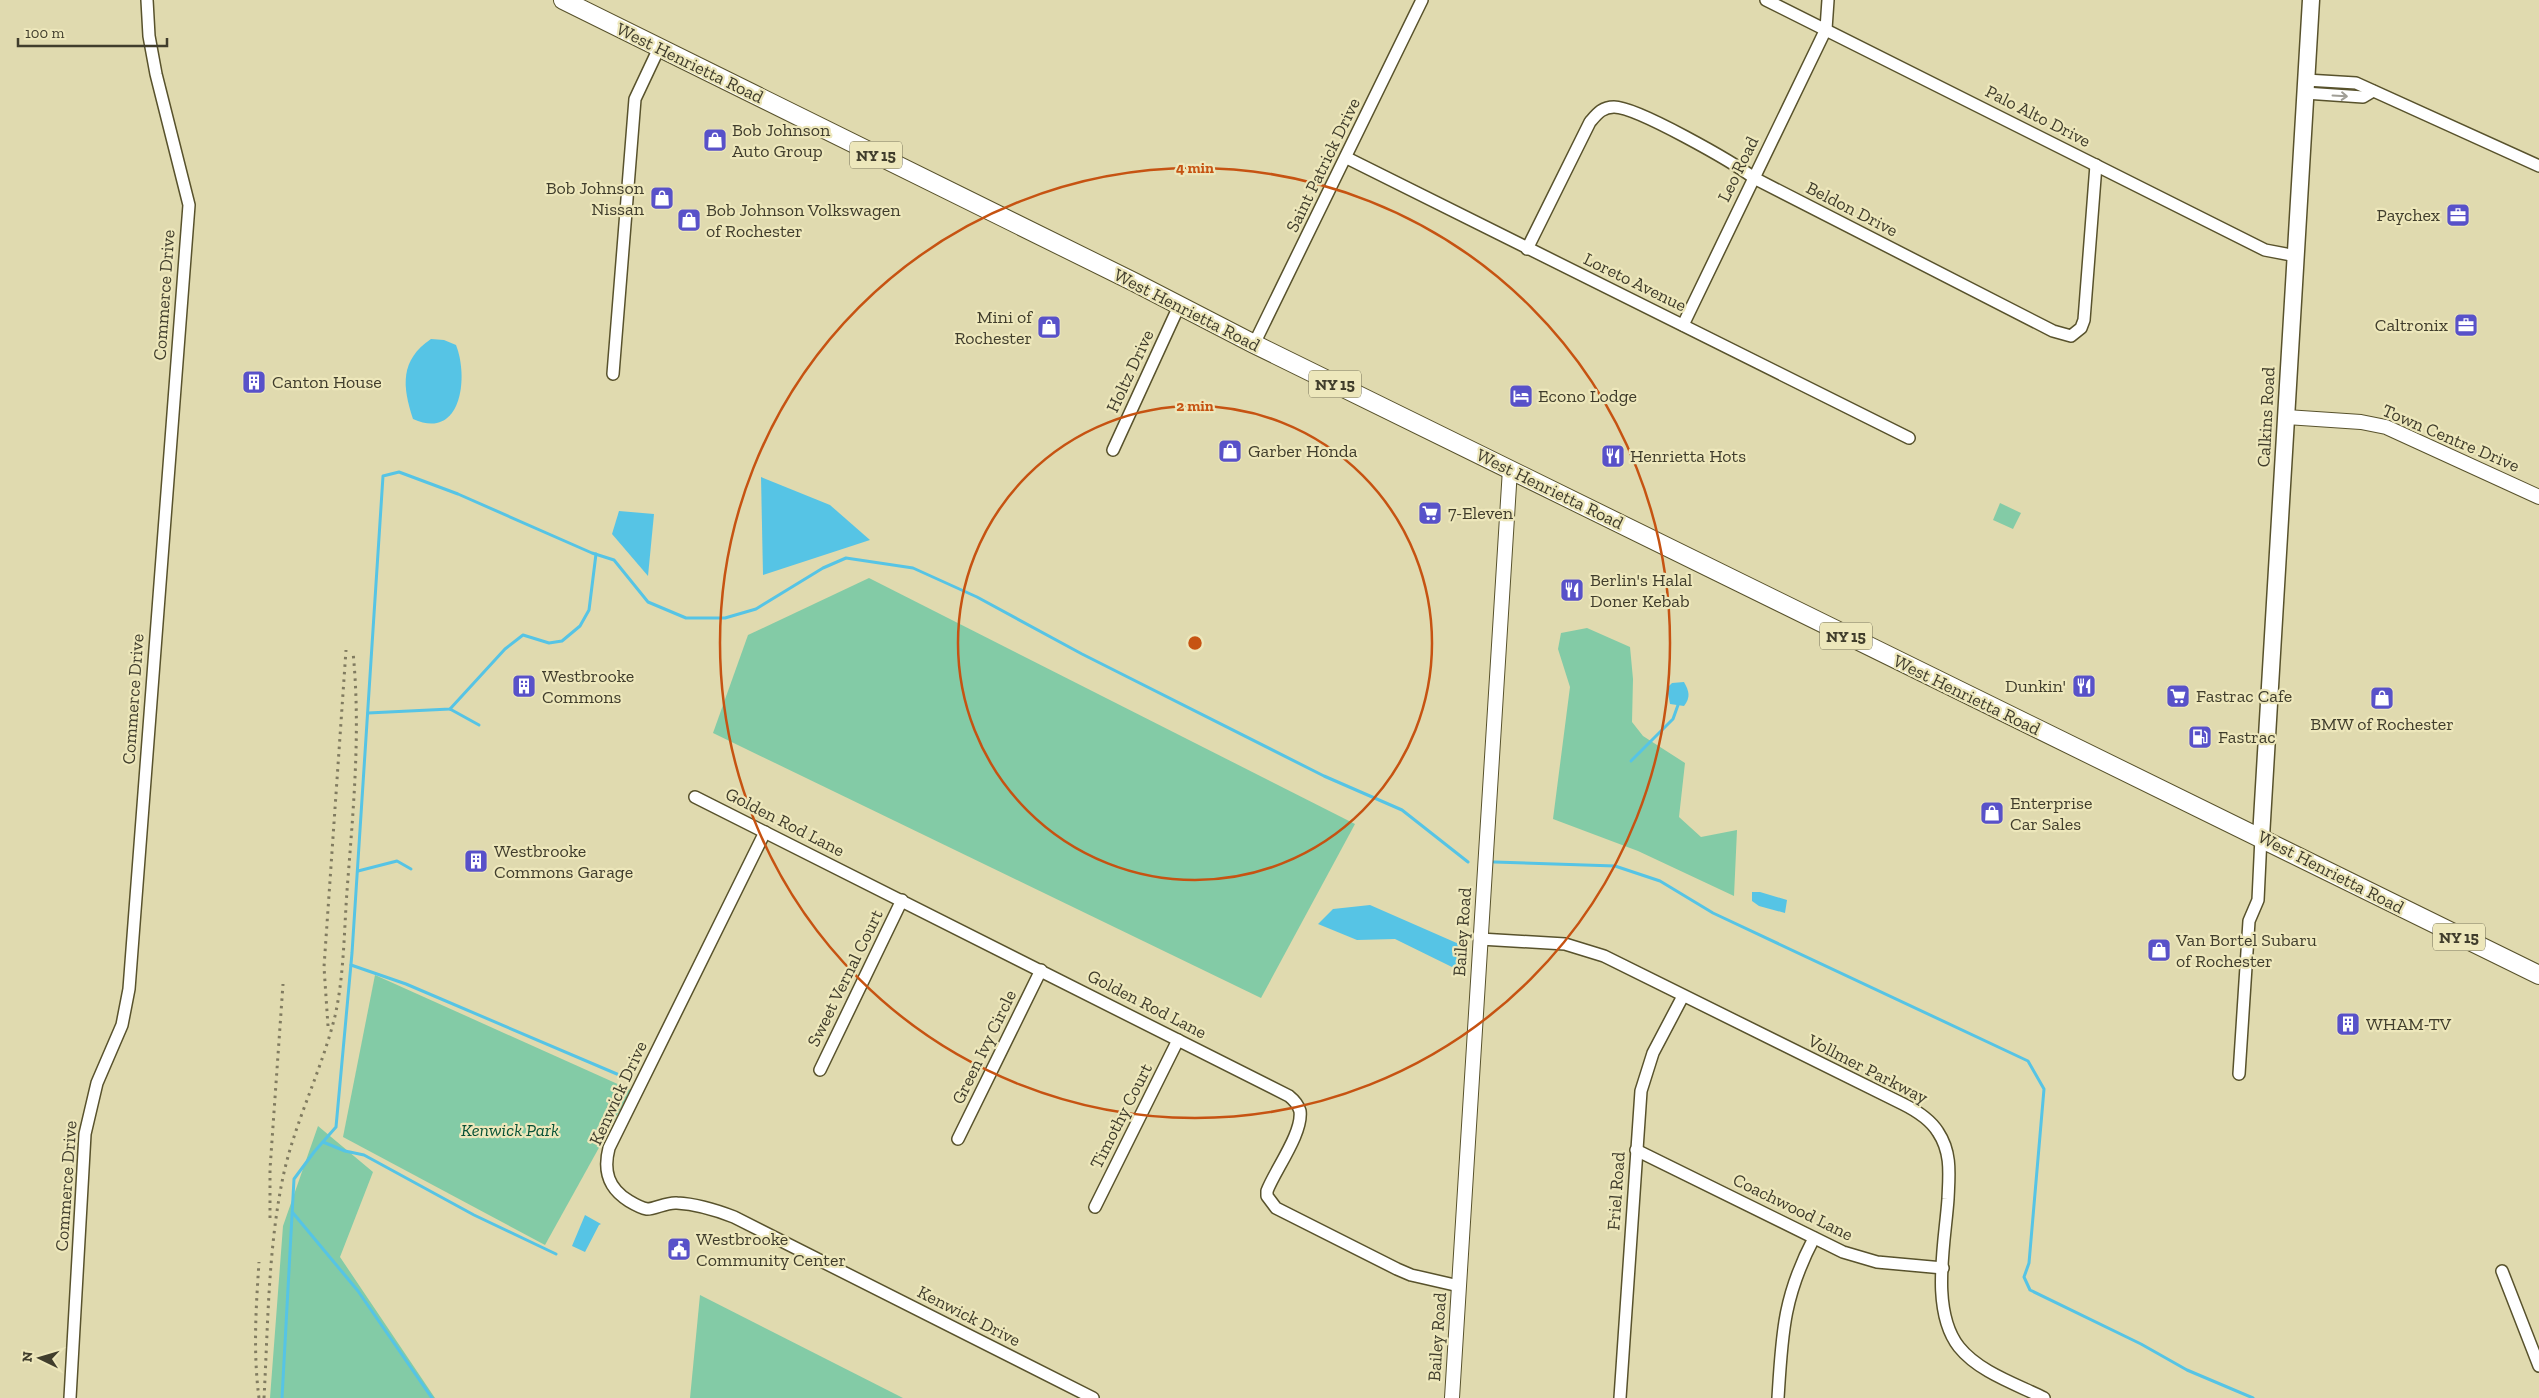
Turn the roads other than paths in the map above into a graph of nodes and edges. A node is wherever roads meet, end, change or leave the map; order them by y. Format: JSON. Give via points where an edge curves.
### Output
{"nodes":[{"id":1,"x":147,"y":0,"type":"edge"},
{"id":2,"x":563,"y":0,"type":"edge"},
{"id":3,"x":1422,"y":0,"type":"edge"},
{"id":4,"x":1766,"y":0,"type":"edge"},
{"id":5,"x":1828,"y":0,"type":"edge"},
{"id":6,"x":2311,"y":0,"type":"edge"},
{"id":7,"x":1826,"y":29,"type":"junction"},
{"id":8,"x":659,"y":48,"type":"junction"},
{"id":9,"x":2306,"y":87,"type":"junction"},
{"id":10,"x":1347,"y":158,"type":"junction"},
{"id":11,"x":2096,"y":165,"type":"junction"},
{"id":12,"x":2539,"y":166,"type":"edge"},
{"id":13,"x":1754,"y":178,"type":"junction"},
{"id":14,"x":1527,"y":249,"type":"junction"},
{"id":15,"x":2296,"y":256,"type":"junction"},
{"id":16,"x":1179,"y":306,"type":"junction"},
{"id":17,"x":1683,"y":325,"type":"junction"},
{"id":18,"x":1254,"y":344,"type":"junction"},
{"id":19,"x":613,"y":374,"type":"dead end"},
{"id":20,"x":2286,"y":417,"type":"junction"},
{"id":21,"x":1909,"y":438,"type":"dead end"},
{"id":22,"x":1113,"y":450,"type":"dead end"},
{"id":23,"x":1510,"y":469,"type":"junction"},
{"id":24,"x":2539,"y":497,"type":"edge"},
{"id":25,"x":695,"y":797,"type":"dead end"},
{"id":26,"x":765,"y":832,"type":"junction"},
{"id":27,"x":2260,"y":837,"type":"junction"},
{"id":28,"x":902,"y":900,"type":"junction"},
{"id":29,"x":1480,"y":939,"type":"junction"},
{"id":30,"x":1041,"y":970,"type":"junction"},
{"id":31,"x":2539,"y":975,"type":"edge"},
{"id":32,"x":1683,"y":996,"type":"junction"},
{"id":33,"x":1178,"y":1040,"type":"junction"},
{"id":34,"x":820,"y":1070,"type":"dead end"},
{"id":35,"x":2239,"y":1074,"type":"dead end"},
{"id":36,"x":958,"y":1140,"type":"dead end"},
{"id":37,"x":1636,"y":1150,"type":"junction"},
{"id":38,"x":1095,"y":1207,"type":"dead end"},
{"id":39,"x":1814,"y":1238,"type":"junction"},
{"id":40,"x":1943,"y":1268,"type":"junction"},
{"id":41,"x":2502,"y":1271,"type":"dead end"},
{"id":42,"x":1459,"y":1286,"type":"junction"},
{"id":43,"x":2539,"y":1366,"type":"edge"},
{"id":44,"x":70,"y":1398,"type":"edge"},
{"id":45,"x":1093,"y":1398,"type":"edge"},
{"id":46,"x":1452,"y":1398,"type":"edge"},
{"id":47,"x":1620,"y":1398,"type":"edge"},
{"id":48,"x":1778,"y":1398,"type":"edge"},
{"id":49,"x":2044,"y":1398,"type":"edge"}],
"edges":[{"from":1,"to":44,"type":"street","name":"Commerce Drive","via":[[156,74],[189,205],[129,989],[122,1025],[97,1083],[85,1134]]},
{"from":2,"to":8,"type":"main road","name":"West Henrietta Road","number":"NY 15"},
{"from":3,"to":10,"type":"street","name":"Saint Patrick Drive"},
{"from":4,"to":7,"type":"street","name":"Palo Alto Drive"},
{"from":5,"to":7,"type":"street"},
{"from":6,"to":9,"type":"main road","name":"Calkins Road"},
{"from":7,"to":11,"type":"street","name":"Palo Alto Drive"},
{"from":7,"to":13,"type":"street","name":"Leo Road"},
{"from":8,"to":16,"type":"main road","name":"West Henrietta Road","number":"NY 15"},
{"from":8,"to":19,"type":"street","via":[[635,99]]},
{"from":9,"to":12,"type":"street","via":[[2363,97],[2373,91]]},
{"from":9,"to":15,"type":"main road","name":"Calkins Road"},
{"from":10,"to":14,"type":"street","name":"Loreto Avenue"},
{"from":10,"to":18,"type":"street","name":"Saint Patrick Drive"},
{"from":11,"to":13,"type":"street","name":"Beldon Drive","via":[[2084,320],[2072,336],[2053,331]]},
{"from":11,"to":15,"type":"street","name":"Palo Alto Drive","via":[[2265,250]]},
{"from":13,"to":14,"type":"street","name":"Beldon Drive","via":[[1737,165],[1634,112],[1608,107],[1598,112],[1590,122]]},
{"from":13,"to":17,"type":"street","name":"Leo Road"},
{"from":14,"to":17,"type":"street","name":"Loreto Avenue"},
{"from":15,"to":20,"type":"main road","name":"Calkins Road"},
{"from":16,"to":18,"type":"main road","name":"West Henrietta Road","number":"NY 15"},
{"from":16,"to":22,"type":"street","name":"Holtz Drive"},
{"from":17,"to":21,"type":"street","name":"Loreto Avenue"},
{"from":18,"to":23,"type":"main road","name":"West Henrietta Road","number":"NY 15"},
{"from":20,"to":24,"type":"street","name":"Town Centre Drive","via":[[2386,427]]},
{"from":20,"to":27,"type":"main road","name":"Calkins Road"},
{"from":23,"to":27,"type":"main road","name":"West Henrietta Road","number":"NY 15"},
{"from":23,"to":29,"type":"street","name":"Bailey Road"},
{"from":25,"to":26,"type":"street","name":"Golden Rod Lane"},
{"from":26,"to":28,"type":"street","name":"Golden Rod Lane"},
{"from":26,"to":45,"type":"street","name":"Kenwick Drive","via":[[609,1148],[608,1179],[620,1195],[648,1209],[663,1203],[678,1203],[734,1217]]},
{"from":27,"to":31,"type":"main road","name":"West Henrietta Road","number":"NY 15"},
{"from":27,"to":35,"type":"street","via":[[2258,900],[2249,921]]},
{"from":28,"to":30,"type":"street","name":"Golden Rod Lane"},
{"from":28,"to":34,"type":"street","name":"Sweet Vernal Court"},
{"from":29,"to":32,"type":"street","name":"Vollmer Parkway","via":[[1536,941],[1583,948]]},
{"from":29,"to":42,"type":"street","name":"Bailey Road"},
{"from":30,"to":33,"type":"street","name":"Golden Rod Lane"},
{"from":30,"to":36,"type":"street","name":"Green Ivy Circle"},
{"from":32,"to":37,"type":"street","name":"Friel Road","via":[[1646,1071]]},
{"from":32,"to":40,"type":"street","name":"Vollmer Parkway","via":[[1903,1104],[1929,1121],[1943,1141],[1950,1168]]},
{"from":33,"to":38,"type":"street","name":"Timothy Court"},
{"from":33,"to":42,"type":"street","name":"Golden Rod Lane","via":[[1282,1092],[1298,1106],[1297,1131],[1267,1191],[1276,1208],[1397,1270]]},
{"from":37,"to":39,"type":"street","name":"Coachwood Lane"},
{"from":37,"to":47,"type":"street","name":"Friel Road"},
{"from":39,"to":40,"type":"street","name":"Coachwood Lane","via":[[1843,1252],[1877,1262]]},
{"from":39,"to":48,"type":"street","via":[[1800,1264],[1788,1299],[1782,1333]]},
{"from":40,"to":49,"type":"street","name":"Vollmer Parkway","via":[[1945,1316],[1952,1337],[1960,1348],[1982,1366]]},
{"from":41,"to":43,"type":"street"},
{"from":42,"to":46,"type":"street","name":"Bailey Road"}]}
